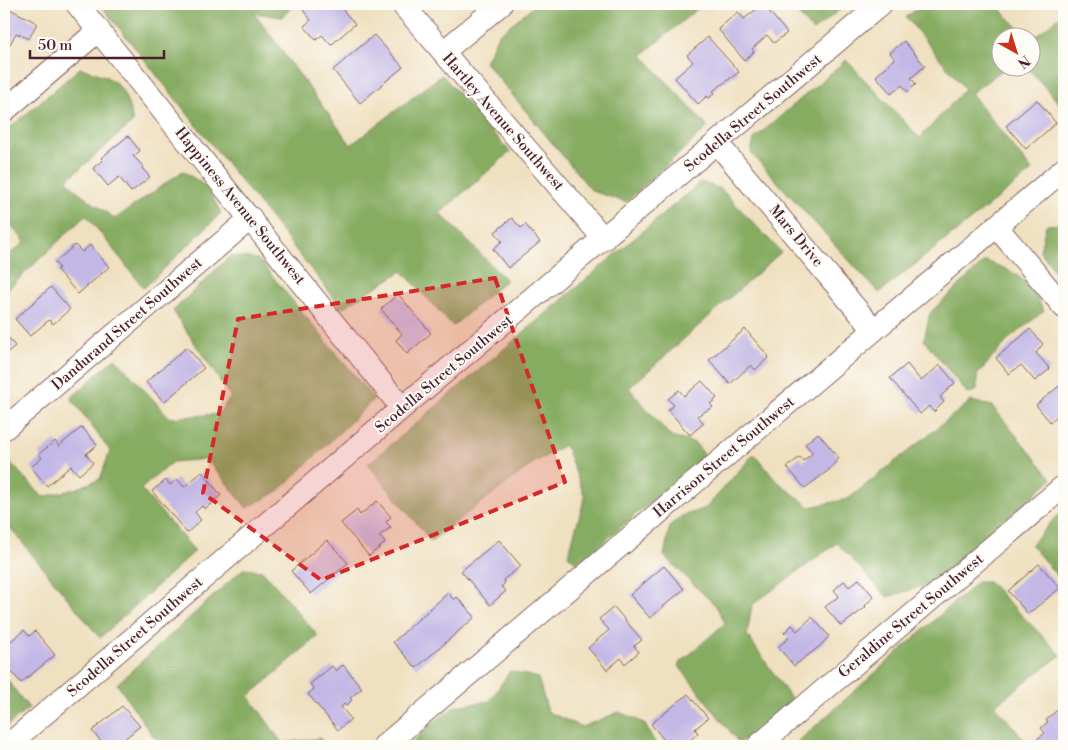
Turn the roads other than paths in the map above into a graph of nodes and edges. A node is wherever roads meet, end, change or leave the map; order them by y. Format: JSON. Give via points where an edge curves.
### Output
{"nodes":[{"id":1,"x":77,"y":4,"type":"edge"},
{"id":2,"x":402,"y":4,"type":"edge"},
{"id":3,"x":501,"y":4,"type":"edge"},
{"id":4,"x":882,"y":4,"type":"edge"},
{"id":5,"x":99,"y":30,"type":"junction"},
{"id":6,"x":443,"y":52,"type":"junction"},
{"id":7,"x":4,"y":110,"type":"edge"},
{"id":8,"x":718,"y":143,"type":"junction"},
{"id":9,"x":1064,"y":169,"type":"edge"},
{"id":10,"x":251,"y":218,"type":"junction"},
{"id":11,"x":996,"y":226,"type":"junction"},
{"id":12,"x":604,"y":239,"type":"junction"},
{"id":13,"x":1064,"y":307,"type":"edge"},
{"id":14,"x":874,"y":330,"type":"junction"},
{"id":15,"x":402,"y":408,"type":"junction"},
{"id":16,"x":4,"y":429,"type":"edge"},
{"id":17,"x":1064,"y":486,"type":"edge"},
{"id":18,"x":7,"y":746,"type":"edge"},
{"id":19,"x":384,"y":746,"type":"edge"},
{"id":20,"x":758,"y":746,"type":"edge"}],
"edges":[{"from":1,"to":5,"type":"street","name":"Happiness Avenue Southwest"},
{"from":2,"to":6,"type":"street","name":"Hartley Avenue Southwest"},
{"from":3,"to":6,"type":"street"},
{"from":4,"to":8,"type":"street","name":"Scodella Street Southwest"},
{"from":5,"to":7,"type":"street"},
{"from":5,"to":10,"type":"street","name":"Happiness Avenue Southwest"},
{"from":6,"to":12,"type":"street","name":"Hartley Avenue Southwest"},
{"from":8,"to":12,"type":"street","name":"Scodella Street Southwest"},
{"from":8,"to":14,"type":"street","name":"Mars Drive"},
{"from":9,"to":11,"type":"street","name":"Harrison Street Southwest"},
{"from":10,"to":15,"type":"street","name":"Happiness Avenue Southwest"},
{"from":10,"to":16,"type":"street","name":"Dandurand Street Southwest"},
{"from":11,"to":13,"type":"street"},
{"from":11,"to":14,"type":"street","name":"Harrison Street Southwest"},
{"from":12,"to":15,"type":"street","name":"Scodella Street Southwest"},
{"from":14,"to":19,"type":"street","name":"Harrison Street Southwest"},
{"from":15,"to":18,"type":"street","name":"Scodella Street Southwest"},
{"from":17,"to":20,"type":"street","name":"Geraldine Street Southwest"}]}
